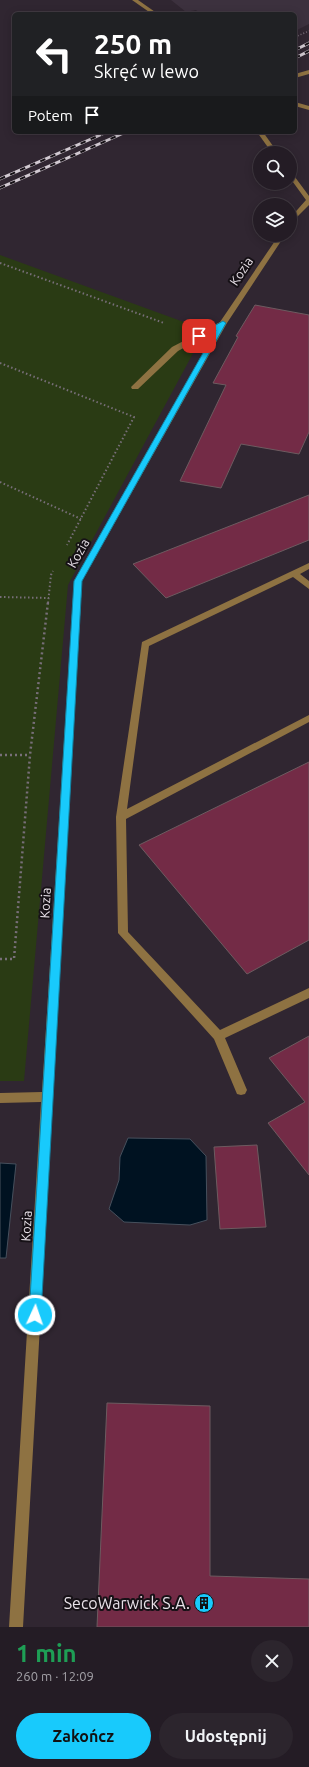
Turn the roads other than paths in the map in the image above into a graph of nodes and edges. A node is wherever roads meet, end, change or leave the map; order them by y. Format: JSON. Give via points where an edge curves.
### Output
{"nodes":[{"id":1,"x":135,"y":0,"type":"edge"},
{"id":2,"x":152,"y":12,"type":"edge"},
{"id":3,"x":309,"y":72,"type":"edge"},
{"id":4,"x":297,"y":75,"type":"edge"},
{"id":5,"x":297,"y":105,"type":"edge"},
{"id":6,"x":309,"y":108,"type":"edge"},
{"id":7,"x":261,"y":134,"type":"edge"},
{"id":8,"x":270,"y":146,"type":"edge"},
{"id":9,"x":297,"y":184,"type":"edge"},
{"id":10,"x":309,"y":201,"type":"edge"},
{"id":11,"x":297,"y":214,"type":"edge"},
{"id":12,"x":277,"y":242,"type":"edge"},
{"id":13,"x":223,"y":323,"type":"junction"},
{"id":14,"x":135,"y":387,"type":"dead end"},
{"id":15,"x":309,"y":566,"type":"edge"},
{"id":16,"x":294,"y":573,"type":"junction"},
{"id":17,"x":309,"y":586,"type":"edge"},
{"id":18,"x":309,"y":718,"type":"edge"},
{"id":19,"x":121,"y":817,"type":"junction"},
{"id":20,"x":309,"y":993,"type":"edge"},
{"id":21,"x":218,"y":1036,"type":"junction"},
{"id":22,"x":241,"y":1090,"type":"dead end"},
{"id":23,"x":48,"y":1097,"type":"junction"},
{"id":24,"x":0,"y":1098,"type":"edge"},
{"id":25,"x":16,"y":1627,"type":"edge"}],
"edges":[{"from":1,"to":2,"type":"street"},
{"from":3,"to":4,"type":"street"},
{"from":5,"to":6,"type":"street"},
{"from":7,"to":8,"type":"street"},
{"from":9,"to":10,"type":"street"},
{"from":10,"to":11,"type":"street"},
{"from":12,"to":13,"type":"street","name":"Kozia"},
{"from":13,"to":14,"type":"street","via":[[175,349]]},
{"from":13,"to":23,"type":"street","name":"Kozia","via":[[78,581]]},
{"from":15,"to":16,"type":"street"},
{"from":16,"to":17,"type":"street"},
{"from":16,"to":19,"type":"street","via":[[145,644]]},
{"from":18,"to":19,"type":"street"},
{"from":19,"to":21,"type":"street","via":[[123,933]]},
{"from":20,"to":21,"type":"street"},
{"from":21,"to":22,"type":"street"},
{"from":23,"to":24,"type":"street"},
{"from":23,"to":25,"type":"street","name":"Kozia"}]}
